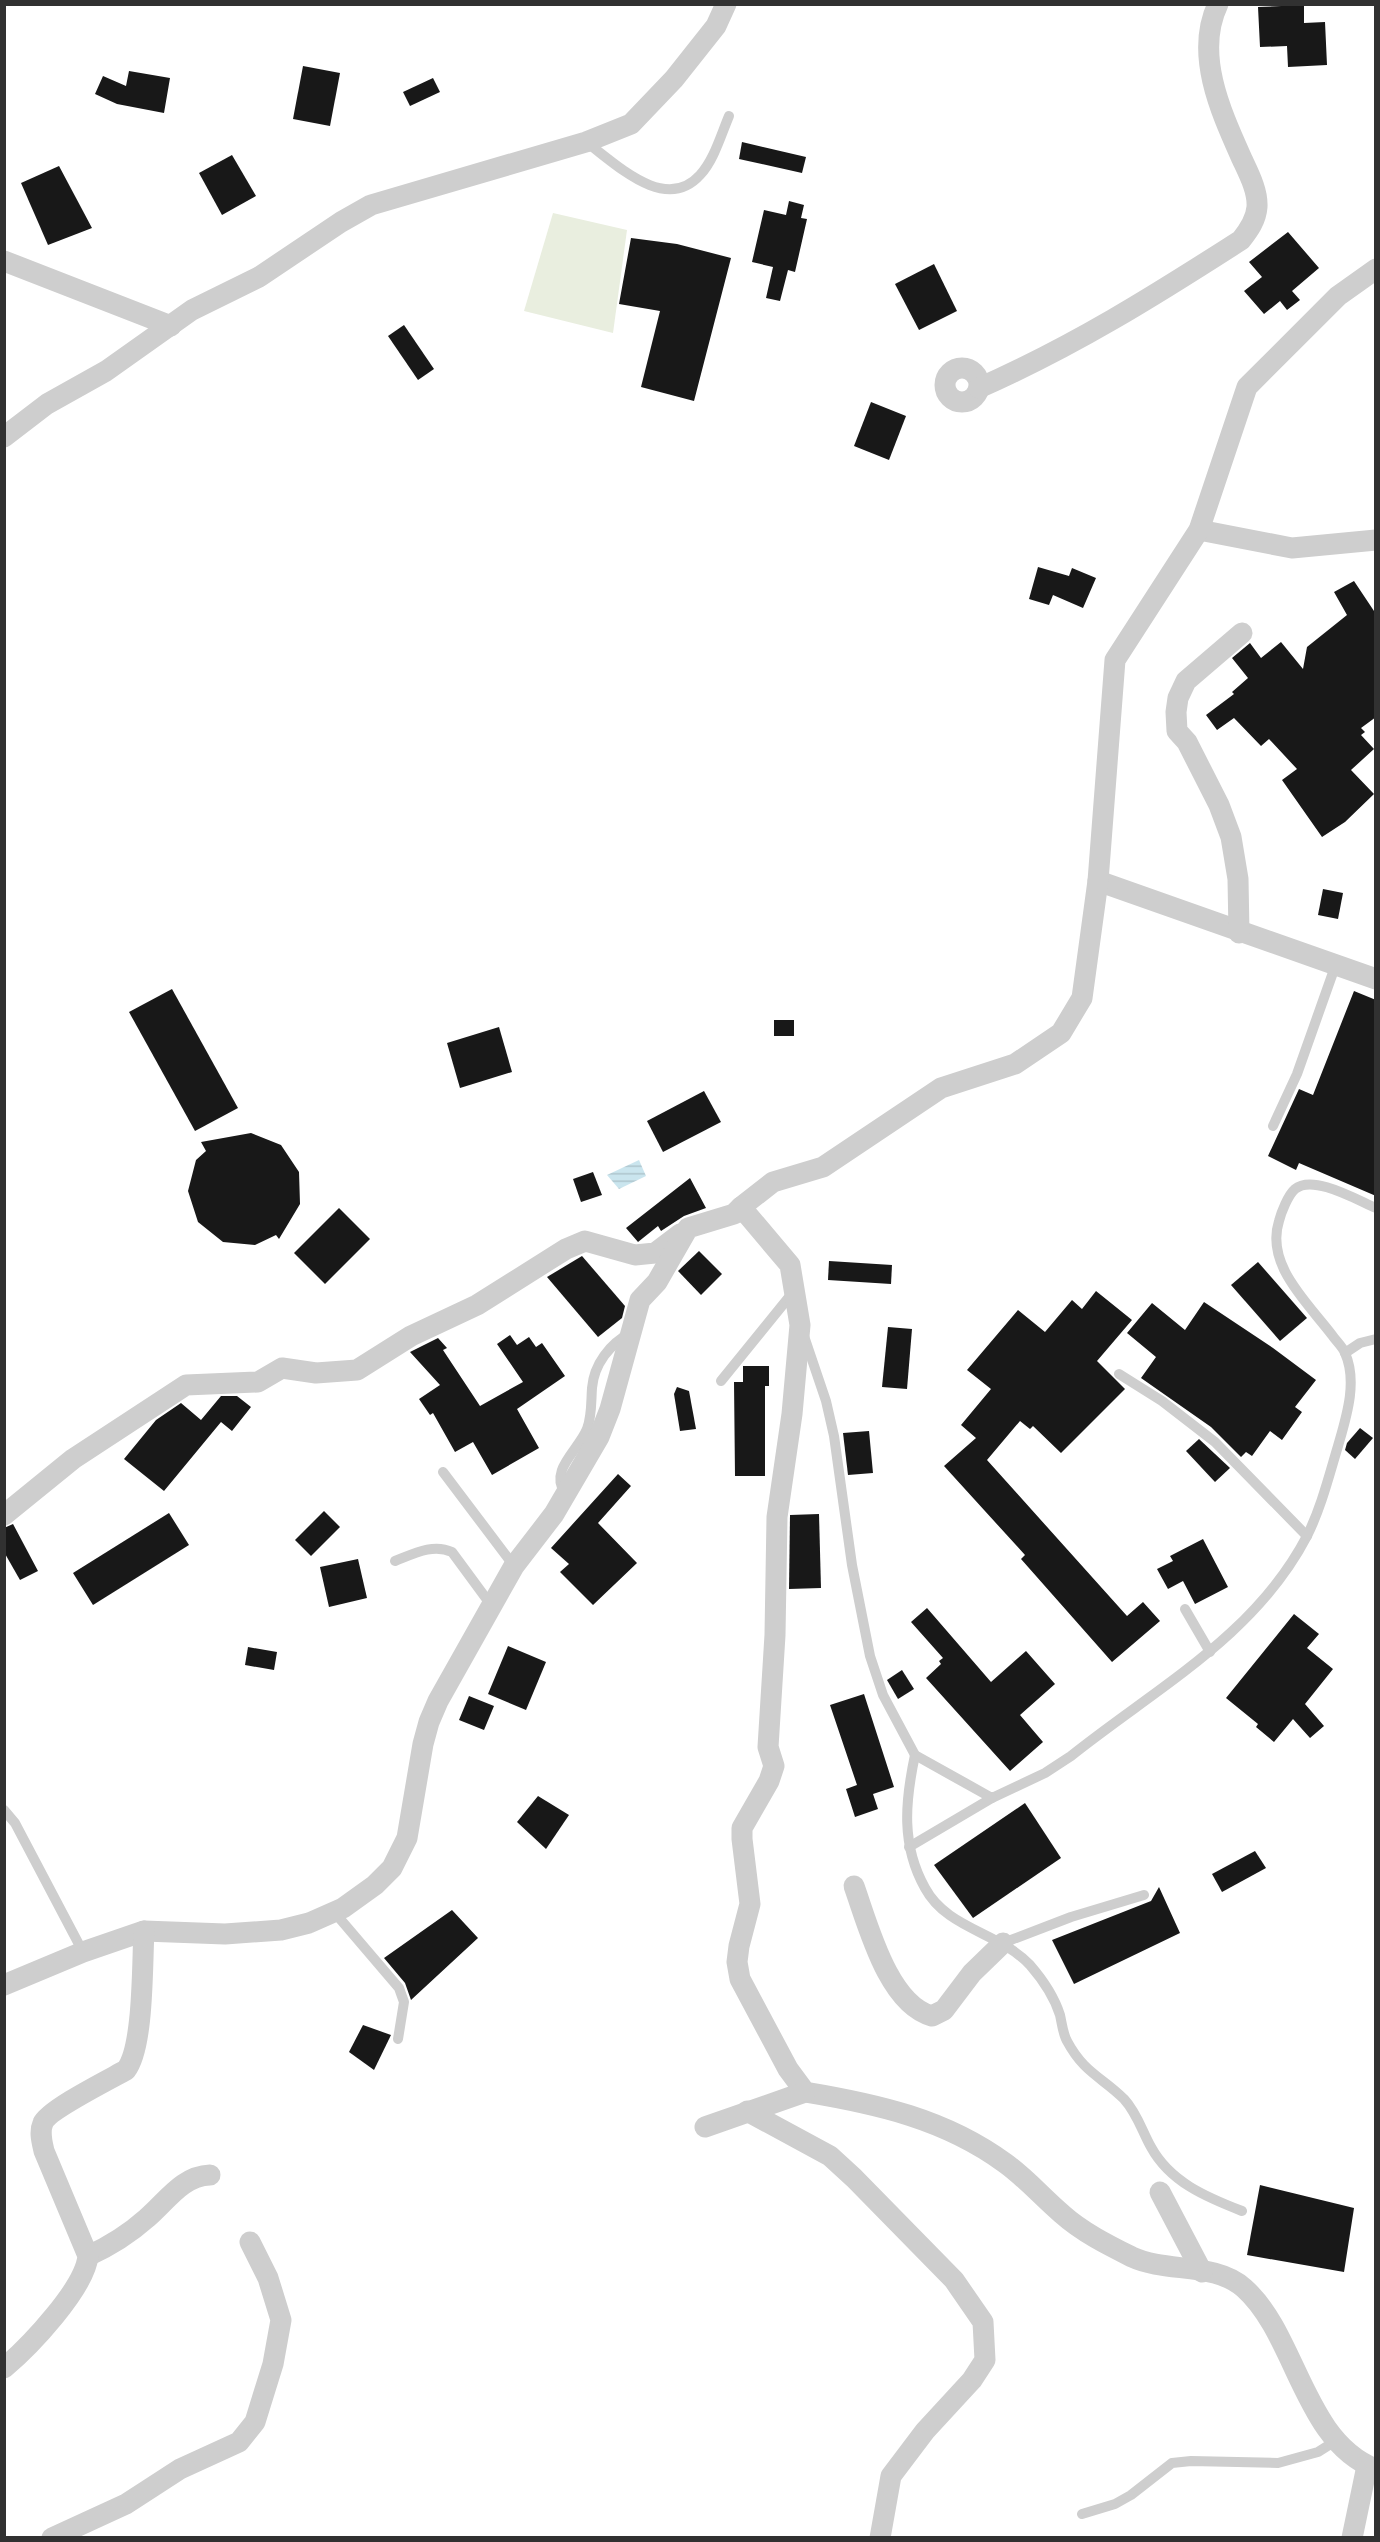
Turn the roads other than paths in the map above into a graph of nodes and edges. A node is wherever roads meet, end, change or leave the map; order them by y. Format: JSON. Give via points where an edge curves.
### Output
{"nodes":[{"id":1,"x":726,"y":4,"type":"edge"},
{"id":2,"x":1218,"y":4,"type":"edge"},
{"id":3,"x":729,"y":116,"type":"dead end"},
{"id":4,"x":586,"y":142,"type":"junction"},
{"id":5,"x":4,"y":261,"type":"edge"},
{"id":6,"x":1376,"y":269,"type":"edge"},
{"id":7,"x":171,"y":326,"type":"junction"},
{"id":8,"x":979,"y":388,"type":"dead end"},
{"id":9,"x":4,"y":436,"type":"edge"},
{"id":10,"x":1199,"y":530,"type":"junction"},
{"id":11,"x":1376,"y":540,"type":"edge"},
{"id":12,"x":1242,"y":633,"type":"dead end"},
{"id":13,"x":1098,"y":881,"type":"junction"},
{"id":14,"x":1239,"y":933,"type":"junction"},
{"id":15,"x":1336,"y":964,"type":"junction"},
{"id":16,"x":1376,"y":979,"type":"edge"},
{"id":17,"x":1273,"y":1126,"type":"dead end"},
{"id":18,"x":741,"y":1207,"type":"junction"},
{"id":19,"x":1376,"y":1208,"type":"edge"},
{"id":20,"x":688,"y":1228,"type":"junction"},
{"id":21,"x":794,"y":1291,"type":"junction"},
{"id":22,"x":800,"y":1325,"type":"junction"},
{"id":23,"x":1376,"y":1339,"type":"edge"},
{"id":24,"x":1346,"y":1353,"type":"junction"},
{"id":25,"x":1119,"y":1374,"type":"dead end"},
{"id":26,"x":721,"y":1382,"type":"dead end"},
{"id":27,"x":443,"y":1472,"type":"dead end"},
{"id":28,"x":4,"y":1515,"type":"edge"},
{"id":29,"x":1307,"y":1536,"type":"junction"},
{"id":30,"x":395,"y":1561,"type":"dead end"},
{"id":31,"x":514,"y":1566,"type":"junction"},
{"id":32,"x":490,"y":1605,"type":"junction"},
{"id":33,"x":1185,"y":1609,"type":"dead end"},
{"id":34,"x":1210,"y":1652,"type":"junction"},
{"id":35,"x":915,"y":1755,"type":"junction"},
{"id":36,"x":992,"y":1798,"type":"junction"},
{"id":37,"x":4,"y":1810,"type":"edge"},
{"id":38,"x":909,"y":1847,"type":"junction"},
{"id":39,"x":854,"y":1886,"type":"dead end"},
{"id":40,"x":1144,"y":1895,"type":"dead end"},
{"id":41,"x":335,"y":1913,"type":"junction"},
{"id":42,"x":144,"y":1931,"type":"junction"},
{"id":43,"x":1004,"y":1943,"type":"junction"},
{"id":44,"x":83,"y":1952,"type":"junction"},
{"id":45,"x":4,"y":1985,"type":"edge"},
{"id":46,"x":398,"y":2039,"type":"dead end"},
{"id":47,"x":805,"y":2092,"type":"junction"},
{"id":48,"x":747,"y":2111,"type":"junction"},
{"id":49,"x":705,"y":2127,"type":"dead end"},
{"id":50,"x":210,"y":2175,"type":"dead end"},
{"id":51,"x":1160,"y":2192,"type":"dead end"},
{"id":52,"x":1242,"y":2211,"type":"dead end"},
{"id":53,"x":250,"y":2242,"type":"dead end"},
{"id":54,"x":88,"y":2256,"type":"junction"},
{"id":55,"x":1202,"y":2272,"type":"junction"},
{"id":56,"x":4,"y":2368,"type":"edge"},
{"id":57,"x":1337,"y":2440,"type":"junction"},
{"id":58,"x":1371,"y":2468,"type":"edge"},
{"id":59,"x":1082,"y":2514,"type":"dead end"},
{"id":60,"x":52,"y":2538,"type":"edge"},
{"id":61,"x":880,"y":2538,"type":"edge"},
{"id":62,"x":1352,"y":2538,"type":"edge"}],
"edges":[{"from":1,"to":4,"type":"street","via":[[716,26],[631,124]]},
{"from":2,"to":8,"type":"street","via":[[1209,23],[1209,64],[1227,126],[1254,186],[1257,207],[1252,226],[1241,240],[1104,326]]},
{"from":3,"to":4,"type":"lane","via":[[700,176],[679,188],[644,184]]},
{"from":4,"to":7,"type":"street","via":[[371,205],[259,277],[192,310]]},
{"from":5,"to":7,"type":"street"},
{"from":6,"to":10,"type":"street","via":[[1338,296],[1247,387]]},
{"from":7,"to":9,"type":"street","via":[[106,371],[47,404]]},
{"from":10,"to":11,"type":"street","via":[[1292,548]]},
{"from":10,"to":13,"type":"street","via":[[1114,660]]},
{"from":12,"to":14,"type":"street","via":[[1186,681],[1176,712],[1177,730],[1219,805],[1231,837],[1238,879]]},
{"from":13,"to":14,"type":"street"},
{"from":13,"to":18,"type":"street","via":[[1082,998],[1061,1032],[1015,1064],[941,1088],[823,1167],[773,1182]]},
{"from":14,"to":15,"type":"street"},
{"from":15,"to":16,"type":"street"},
{"from":15,"to":17,"type":"lane","via":[[1297,1074]]},
{"from":18,"to":20,"type":"street","via":[[734,1214]]},
{"from":18,"to":21,"type":"street","via":[[790,1265]]},
{"from":19,"to":24,"type":"lane","via":[[1332,1189],[1303,1185],[1291,1194],[1279,1221],[1275,1248],[1288,1277]]},
{"from":20,"to":28,"type":"street","via":[[655,1253],[635,1255],[585,1241],[477,1305],[411,1336],[357,1370],[316,1373],[282,1368],[258,1382],[186,1385],[73,1459]]},
{"from":20,"to":31,"type":"street","via":[[657,1282],[640,1300],[599,1437],[554,1514]]},
{"from":21,"to":22,"type":"street"},
{"from":21,"to":26,"type":"lane"},
{"from":22,"to":35,"type":"lane","via":[[834,1436],[852,1565],[874,1674]]},
{"from":22,"to":47,"type":"street","via":[[777,1517],[768,1747],[774,1766],[742,1828],[750,1904],[737,1962],[740,1979],[760,2019]]},
{"from":23,"to":24,"type":"lane","via":[[1360,1343]]},
{"from":24,"to":29,"type":"lane","via":[[1351,1383],[1347,1413],[1324,1494]]},
{"from":25,"to":29,"type":"lane","via":[[1215,1442]]},
{"from":27,"to":31,"type":"lane"},
{"from":29,"to":34,"type":"lane","via":[[1275,1587],[1251,1616]]},
{"from":30,"to":32,"type":"lane","via":[[444,1548],[452,1552]]},
{"from":31,"to":32,"type":"street"},
{"from":32,"to":41,"type":"street","via":[[467,1654],[448,1678],[429,1722],[402,1852],[375,1885]]},
{"from":33,"to":34,"type":"lane"},
{"from":34,"to":36,"type":"lane","via":[[1046,1773]]},
{"from":35,"to":36,"type":"lane"},
{"from":35,"to":38,"type":"lane","via":[[906,1807]]},
{"from":36,"to":38,"type":"lane"},
{"from":37,"to":44,"type":"lane","via":[[15,1823]]},
{"from":38,"to":43,"type":"lane","via":[[918,1876],[935,1904],[959,1922]]},
{"from":39,"to":43,"type":"street","via":[[881,1963],[922,2013],[932,2016],[944,2010],[972,1973]]},
{"from":40,"to":43,"type":"lane"},
{"from":41,"to":42,"type":"street","via":[[282,1930],[225,1934]]},
{"from":41,"to":46,"type":"lane","via":[[399,1988],[404,2002]]},
{"from":42,"to":44,"type":"street"},
{"from":42,"to":54,"type":"street","via":[[132,2063],[52,2113],[42,2125],[44,2151]]},
{"from":43,"to":52,"type":"lane","via":[[1044,1982],[1076,2056],[1090,2074],[1124,2099],[1162,2164],[1192,2188]]},
{"from":44,"to":45,"type":"street"},
{"from":47,"to":48,"type":"street"},
{"from":47,"to":55,"type":"street","via":[[882,2107],[944,2127],[1004,2162],[1037,2188],[1062,2215],[1092,2235],[1134,2258]]},
{"from":48,"to":49,"type":"street"},
{"from":48,"to":61,"type":"street","via":[[830,2156],[954,2280],[983,2322],[985,2360],[891,2476]]},
{"from":50,"to":54,"type":"street","via":[[187,2180],[112,2245]]},
{"from":51,"to":55,"type":"street"},
{"from":53,"to":60,"type":"street","via":[[282,2320],[255,2422],[239,2442],[180,2469],[126,2504]]},
{"from":54,"to":56,"type":"street","via":[[82,2279],[37,2335]]},
{"from":55,"to":57,"type":"street","via":[[1232,2279],[1246,2289]]},
{"from":57,"to":58,"type":"street"},
{"from":57,"to":59,"type":"lane","via":[[1318,2452],[1278,2463],[1172,2463],[1131,2496]]},
{"from":58,"to":62,"type":"street"}]}
